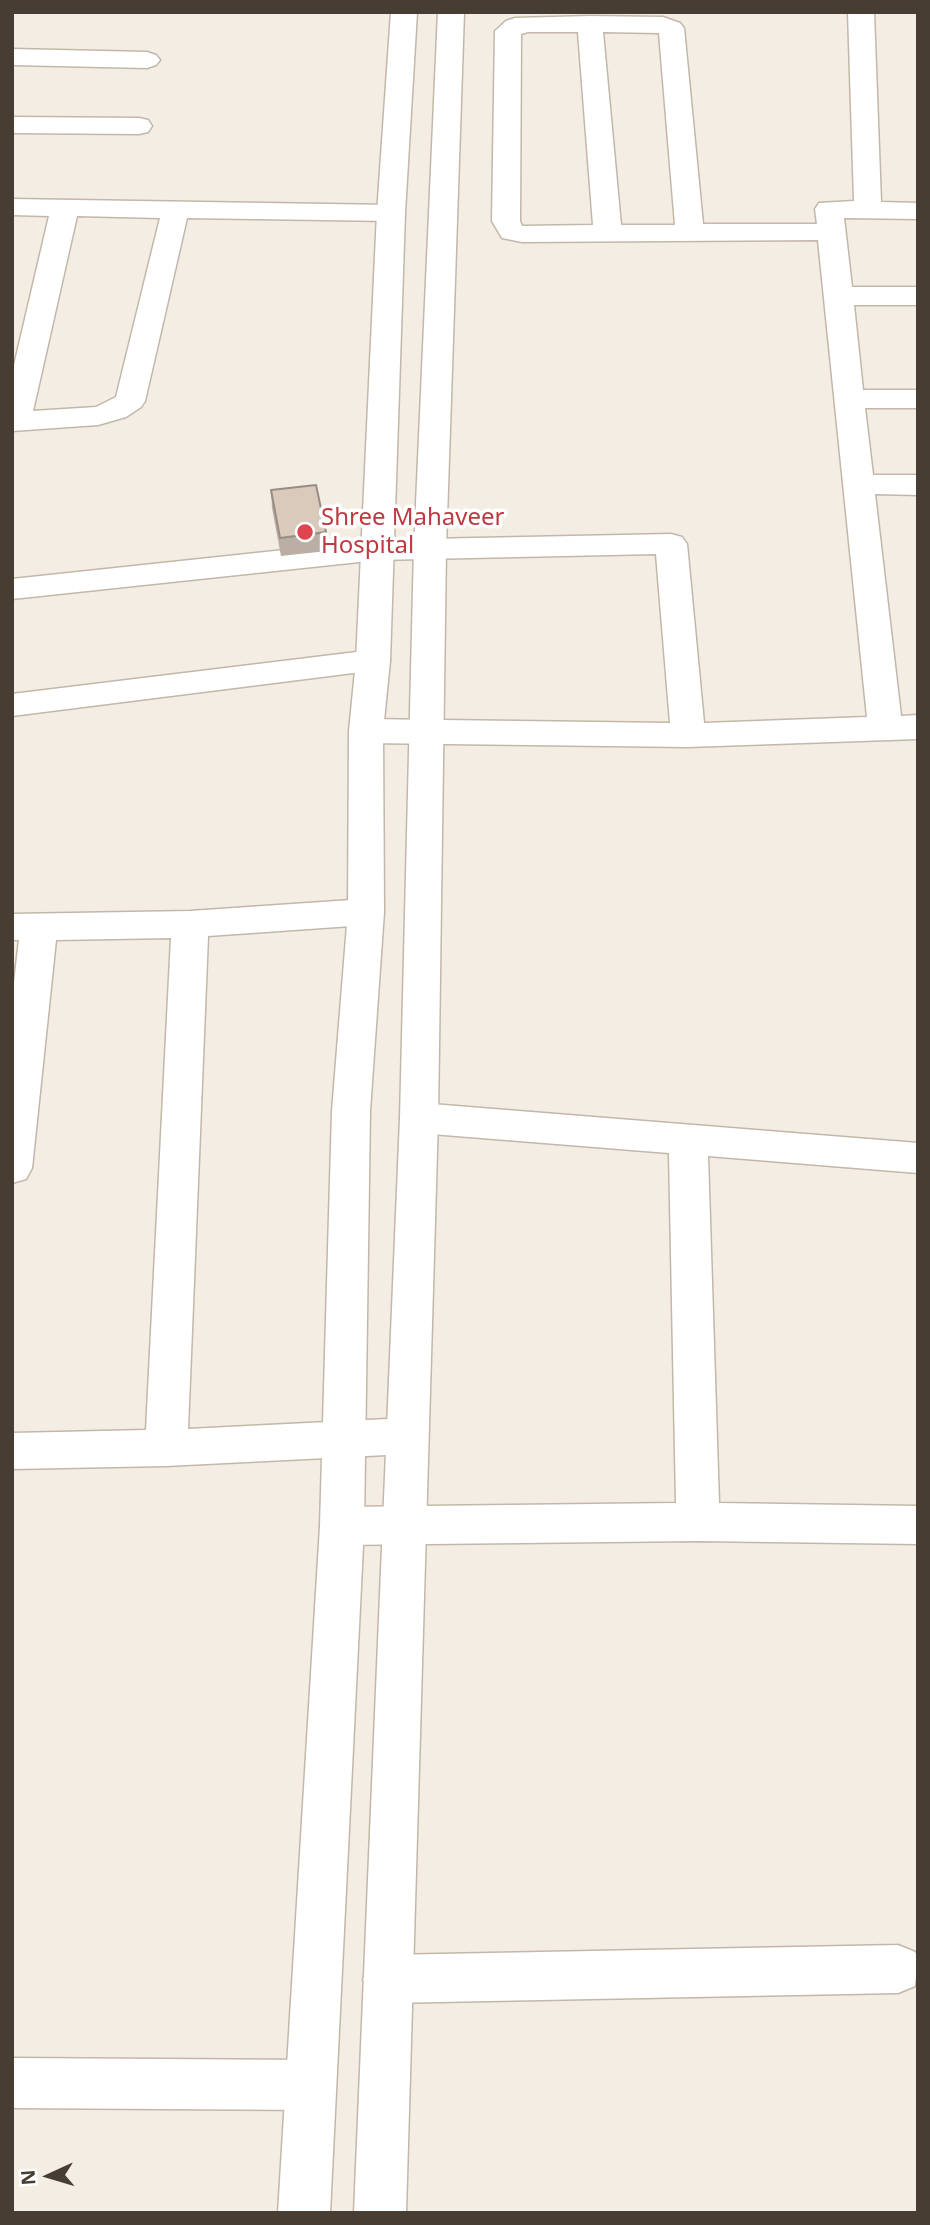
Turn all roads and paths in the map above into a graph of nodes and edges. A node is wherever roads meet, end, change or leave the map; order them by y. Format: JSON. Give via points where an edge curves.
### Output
{"nodes":[{"id":1,"x":404,"y":12,"type":"edge"},
{"id":2,"x":451,"y":12,"type":"edge"},
{"id":3,"x":861,"y":12,"type":"edge"},
{"id":4,"x":590,"y":24,"type":"junction"},
{"id":5,"x":12,"y":57,"type":"edge"},
{"id":6,"x":146,"y":60,"type":"dead end"},
{"id":7,"x":12,"y":125,"type":"edge"},
{"id":8,"x":139,"y":126,"type":"dead end"},
{"id":9,"x":12,"y":206,"type":"edge"},
{"id":10,"x":65,"y":208,"type":"junction"},
{"id":11,"x":868,"y":210,"type":"junction"},
{"id":12,"x":175,"y":211,"type":"junction"},
{"id":13,"x":918,"y":211,"type":"edge"},
{"id":14,"x":391,"y":214,"type":"junction"},
{"id":15,"x":831,"y":232,"type":"junction"},
{"id":16,"x":608,"y":233,"type":"junction"},
{"id":17,"x":690,"y":233,"type":"junction"},
{"id":18,"x":838,"y":296,"type":"junction"},
{"id":19,"x":918,"y":296,"type":"edge"},
{"id":20,"x":850,"y":399,"type":"junction"},
{"id":21,"x":918,"y":399,"type":"edge"},
{"id":22,"x":14,"y":422,"type":"edge"},
{"id":23,"x":859,"y":484,"type":"junction"},
{"id":24,"x":918,"y":485,"type":"edge"},
{"id":25,"x":430,"y":548,"type":"junction"},
{"id":26,"x":378,"y":550,"type":"junction"},
{"id":27,"x":12,"y":589,"type":"edge"},
{"id":28,"x":373,"y":662,"type":"junction"},
{"id":29,"x":12,"y":705,"type":"edge"},
{"id":30,"x":366,"y":731,"type":"junction"},
{"id":31,"x":426,"y":732,"type":"junction"},
{"id":32,"x":909,"y":733,"type":"edge"},
{"id":33,"x":688,"y":735,"type":"junction"},
{"id":34,"x":366,"y":912,"type":"junction"},
{"id":35,"x":191,"y":924,"type":"junction"},
{"id":36,"x":25,"y":927,"type":"edge"},
{"id":37,"x":419,"y":1118,"type":"junction"},
{"id":38,"x":688,"y":1141,"type":"junction"},
{"id":39,"x":918,"y":1158,"type":"edge"},
{"id":40,"x":12,"y":1168,"type":"edge"},
{"id":41,"x":407,"y":1436,"type":"junction"},
{"id":42,"x":346,"y":1438,"type":"junction"},
{"id":43,"x":166,"y":1448,"type":"junction"},
{"id":44,"x":12,"y":1451,"type":"edge"},
{"id":45,"x":698,"y":1522,"type":"junction"},
{"id":46,"x":404,"y":1523,"type":"junction"},
{"id":47,"x":918,"y":1525,"type":"edge"},
{"id":48,"x":342,"y":1526,"type":"junction"},
{"id":49,"x":898,"y":1969,"type":"dead end"},
{"id":50,"x":388,"y":1979,"type":"junction"},
{"id":51,"x":12,"y":2083,"type":"edge"},
{"id":52,"x":311,"y":2085,"type":"junction"},
{"id":53,"x":304,"y":2213,"type":"edge"},
{"id":54,"x":380,"y":2213,"type":"edge"}],
"edges":[{"from":1,"to":14,"type":"street"},
{"from":2,"to":25,"type":"street"},
{"from":3,"to":11,"type":"street"},
{"from":4,"to":16,"type":"street"},
{"from":4,"to":16,"type":"street","via":[[527,24],[508,31],[506,221],[512,232],[522,234]]},
{"from":4,"to":17,"type":"street","via":[[663,24],[671,29]]},
{"from":5,"to":6,"type":"street"},
{"from":7,"to":8,"type":"street"},
{"from":9,"to":10,"type":"street"},
{"from":10,"to":12,"type":"street"},
{"from":10,"to":22,"type":"street"},
{"from":11,"to":13,"type":"street"},
{"from":11,"to":15,"type":"street","via":[[829,209]]},
{"from":12,"to":14,"type":"street"},
{"from":12,"to":22,"type":"street","via":[[130,401],[98,416]]},
{"from":14,"to":26,"type":"street"},
{"from":15,"to":17,"type":"street"},
{"from":15,"to":18,"type":"street"},
{"from":16,"to":17,"type":"street"},
{"from":18,"to":19,"type":"street"},
{"from":18,"to":20,"type":"street"},
{"from":20,"to":21,"type":"street"},
{"from":20,"to":23,"type":"street"},
{"from":23,"to":24,"type":"street"},
{"from":23,"to":32,"type":"street"},
{"from":25,"to":26,"type":"street"},
{"from":25,"to":31,"type":"street"},
{"from":25,"to":33,"type":"street","via":[[671,544]]},
{"from":26,"to":27,"type":"street"},
{"from":26,"to":28,"type":"street"},
{"from":28,"to":29,"type":"street"},
{"from":28,"to":30,"type":"street"},
{"from":30,"to":31,"type":"street"},
{"from":30,"to":34,"type":"street"},
{"from":31,"to":33,"type":"street"},
{"from":31,"to":37,"type":"street"},
{"from":32,"to":33,"type":"street"},
{"from":34,"to":35,"type":"street"},
{"from":34,"to":42,"type":"street","via":[[351,1111]]},
{"from":35,"to":36,"type":"street"},
{"from":35,"to":43,"type":"street"},
{"from":36,"to":40,"type":"street"},
{"from":37,"to":38,"type":"street"},
{"from":37,"to":41,"type":"street"},
{"from":38,"to":39,"type":"street"},
{"from":38,"to":45,"type":"street"},
{"from":41,"to":42,"type":"street"},
{"from":41,"to":46,"type":"street"},
{"from":42,"to":43,"type":"street"},
{"from":42,"to":48,"type":"street"},
{"from":43,"to":44,"type":"street"},
{"from":45,"to":46,"type":"street"},
{"from":45,"to":47,"type":"street"},
{"from":46,"to":48,"type":"street"},
{"from":46,"to":50,"type":"street"},
{"from":48,"to":52,"type":"street"},
{"from":49,"to":50,"type":"street"},
{"from":50,"to":54,"type":"street"},
{"from":51,"to":52,"type":"street"},
{"from":52,"to":53,"type":"street"}]}
